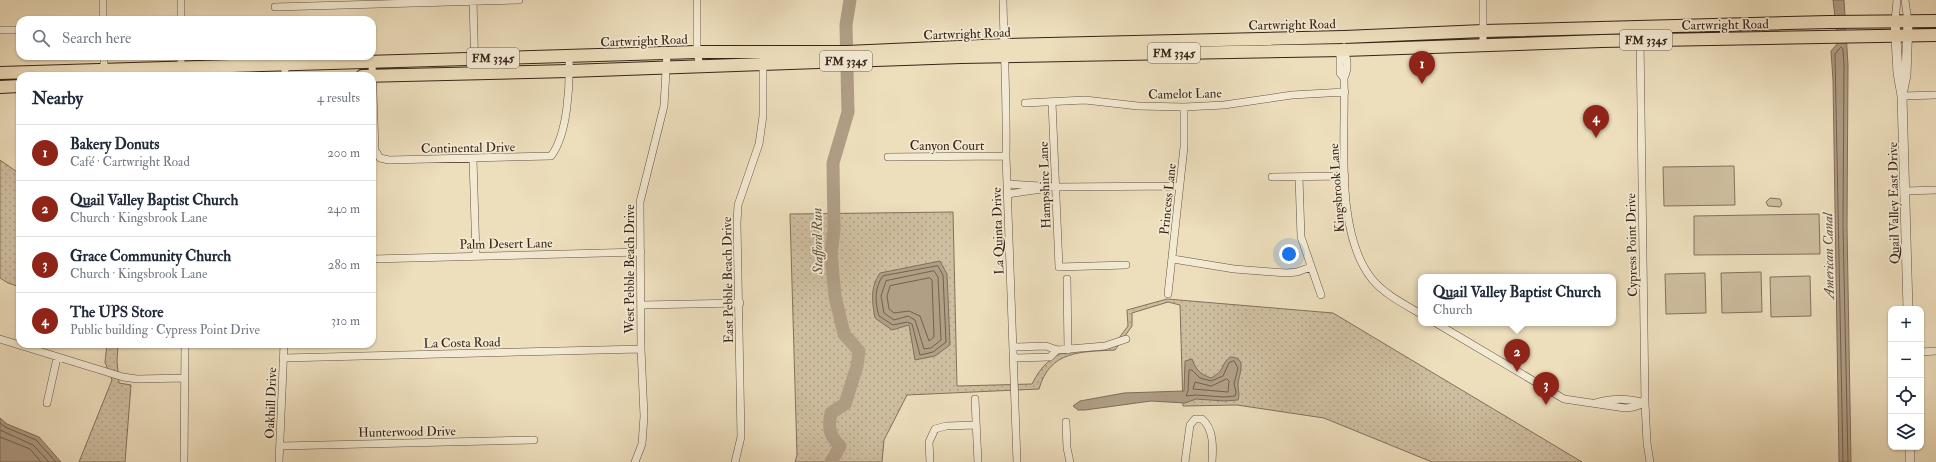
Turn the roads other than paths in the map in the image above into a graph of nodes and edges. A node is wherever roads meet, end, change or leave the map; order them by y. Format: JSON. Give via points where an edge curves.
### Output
{"nodes":[{"id":1,"x":103,"y":0,"type":"edge"},
{"id":2,"x":181,"y":0,"type":"edge"},
{"id":3,"x":520,"y":0,"type":"edge"},
{"id":4,"x":697,"y":0,"type":"edge"},
{"id":5,"x":1003,"y":0,"type":"edge"},
{"id":6,"x":1483,"y":0,"type":"edge"},
{"id":7,"x":1897,"y":0,"type":"edge"},
{"id":8,"x":1905,"y":0,"type":"edge"},
{"id":9,"x":473,"y":1,"type":"edge"},
{"id":10,"x":275,"y":7,"type":"dead end"},
{"id":11,"x":103,"y":16,"type":"edge"},
{"id":12,"x":181,"y":16,"type":"edge"},
{"id":13,"x":1895,"y":21,"type":"junction"},
{"id":14,"x":1936,"y":21,"type":"edge"},
{"id":15,"x":1908,"y":22,"type":"junction"},
{"id":16,"x":0,"y":30,"type":"edge"},
{"id":17,"x":16,"y":30,"type":"edge"},
{"id":18,"x":1483,"y":31,"type":"junction"},
{"id":19,"x":1640,"y":34,"type":"junction"},
{"id":20,"x":1936,"y":35,"type":"edge"},
{"id":21,"x":1895,"y":36,"type":"junction"},
{"id":22,"x":1908,"y":36,"type":"junction"},
{"id":23,"x":1344,"y":37,"type":"junction"},
{"id":24,"x":1483,"y":44,"type":"junction"},
{"id":25,"x":1004,"y":50,"type":"junction"},
{"id":26,"x":1344,"y":50,"type":"junction"},
{"id":27,"x":698,"y":52,"type":"junction"},
{"id":28,"x":666,"y":53,"type":"junction"},
{"id":29,"x":569,"y":56,"type":"junction"},
{"id":30,"x":475,"y":59,"type":"junction"},
{"id":31,"x":763,"y":59,"type":"junction"},
{"id":32,"x":104,"y":60,"type":"edge"},
{"id":33,"x":372,"y":63,"type":"junction"},
{"id":34,"x":700,"y":66,"type":"junction"},
{"id":35,"x":181,"y":67,"type":"edge"},
{"id":36,"x":667,"y":67,"type":"junction"},
{"id":37,"x":104,"y":69,"type":"junction"},
{"id":38,"x":285,"y":70,"type":"edge"},
{"id":39,"x":569,"y":71,"type":"junction"},
{"id":40,"x":55,"y":72,"type":"edge"},
{"id":41,"x":369,"y":72,"type":"edge"},
{"id":42,"x":0,"y":73,"type":"edge"},
{"id":43,"x":475,"y":73,"type":"junction"},
{"id":44,"x":16,"y":74,"type":"edge"},
{"id":45,"x":376,"y":76,"type":"edge"},
{"id":46,"x":16,"y":86,"type":"edge"},
{"id":47,"x":0,"y":87,"type":"edge"},
{"id":48,"x":1345,"y":92,"type":"junction"},
{"id":49,"x":1936,"y":95,"type":"edge"},
{"id":50,"x":1902,"y":96,"type":"junction"},
{"id":51,"x":1052,"y":102,"type":"junction"},
{"id":52,"x":1026,"y":103,"type":"dead end"},
{"id":53,"x":1184,"y":107,"type":"junction"},
{"id":54,"x":376,"y":150,"type":"edge"},
{"id":55,"x":1006,"y":156,"type":"junction"},
{"id":56,"x":888,"y":157,"type":"dead end"},
{"id":57,"x":473,"y":159,"type":"junction"},
{"id":58,"x":1345,"y":176,"type":"junction"},
{"id":59,"x":1272,"y":177,"type":"dead end"},
{"id":60,"x":1299,"y":177,"type":"junction"},
{"id":61,"x":1008,"y":184,"type":"junction"},
{"id":62,"x":1180,"y":186,"type":"junction"},
{"id":63,"x":1056,"y":187,"type":"junction"},
{"id":64,"x":1936,"y":190,"type":"edge"},
{"id":65,"x":1906,"y":191,"type":"junction"},
{"id":66,"x":1008,"y":194,"type":"junction"},
{"id":67,"x":641,"y":252,"type":"junction"},
{"id":68,"x":476,"y":256,"type":"junction"},
{"id":69,"x":376,"y":259,"type":"edge"},
{"id":70,"x":1173,"y":259,"type":"junction"},
{"id":71,"x":1126,"y":265,"type":"dead end"},
{"id":72,"x":1311,"y":267,"type":"junction"},
{"id":73,"x":1067,"y":279,"type":"dead end"},
{"id":74,"x":1168,"y":294,"type":"dead end"},
{"id":75,"x":1322,"y":295,"type":"dead end"},
{"id":76,"x":740,"y":303,"type":"junction"},
{"id":77,"x":642,"y":305,"type":"junction"},
{"id":78,"x":1908,"y":306,"type":"edge"},
{"id":79,"x":1418,"y":312,"type":"edge"},
{"id":80,"x":1441,"y":326,"type":"edge"},
{"id":81,"x":0,"y":339,"type":"edge"},
{"id":82,"x":1126,"y":339,"type":"dead end"},
{"id":83,"x":16,"y":344,"type":"edge"},
{"id":84,"x":1013,"y":347,"type":"junction"},
{"id":85,"x":27,"y":348,"type":"edge"},
{"id":86,"x":185,"y":348,"type":"edge"},
{"id":87,"x":284,"y":348,"type":"edge"},
{"id":88,"x":641,"y":349,"type":"junction"},
{"id":89,"x":1057,"y":350,"type":"junction"},
{"id":90,"x":1068,"y":350,"type":"junction"},
{"id":91,"x":1936,"y":351,"type":"edge"},
{"id":92,"x":1924,"y":352,"type":"edge"},
{"id":93,"x":56,"y":358,"type":"junction"},
{"id":94,"x":284,"y":358,"type":"junction"},
{"id":95,"x":1013,"y":358,"type":"junction"},
{"id":96,"x":185,"y":378,"type":"junction"},
{"id":97,"x":975,"y":399,"type":"dead end"},
{"id":98,"x":47,"y":403,"type":"dead end"},
{"id":99,"x":1645,"y":403,"type":"junction"},
{"id":100,"x":1066,"y":422,"type":"dead end"},
{"id":101,"x":976,"y":425,"type":"junction"},
{"id":102,"x":534,"y":440,"type":"dead end"},
{"id":103,"x":281,"y":446,"type":"junction"},
{"id":104,"x":1910,"y":450,"type":"edge"},
{"id":105,"x":184,"y":462,"type":"edge"},
{"id":106,"x":279,"y":462,"type":"edge"},
{"id":107,"x":635,"y":462,"type":"edge"},
{"id":108,"x":735,"y":462,"type":"edge"},
{"id":109,"x":930,"y":462,"type":"edge"},
{"id":110,"x":978,"y":462,"type":"edge"},
{"id":111,"x":1017,"y":462,"type":"edge"},
{"id":112,"x":1070,"y":462,"type":"edge"},
{"id":113,"x":1184,"y":462,"type":"edge"},
{"id":114,"x":1212,"y":462,"type":"edge"},
{"id":115,"x":1650,"y":462,"type":"edge"},
{"id":116,"x":1910,"y":462,"type":"edge"}],
"edges":[{"from":1,"to":11,"type":"street"},
{"from":2,"to":12,"type":"street"},
{"from":3,"to":9,"type":"street"},
{"from":4,"to":27,"type":"street"},
{"from":5,"to":25,"type":"street","name":"La Quinta Drive"},
{"from":6,"to":18,"type":"street"},
{"from":7,"to":13,"type":"street","name":"Quail Valley East Drive"},
{"from":8,"to":15,"type":"street","name":"Quail Valley East Drive"},
{"from":9,"to":10,"type":"street"},
{"from":9,"to":30,"type":"street"},
{"from":13,"to":15,"type":"main road","name":"Cartwright Road","number":"FM 3345"},
{"from":13,"to":19,"type":"main road","name":"Cartwright Road","number":"FM 3345","via":[[1829,22]]},
{"from":13,"to":21,"type":"street","name":"Quail Valley East Drive"},
{"from":14,"to":15,"type":"main road","name":"Cartwright Road","number":"FM 3345"},
{"from":15,"to":22,"type":"street","name":"Quail Valley East Drive"},
{"from":16,"to":17,"type":"street"},
{"from":18,"to":19,"type":"main road","name":"Cartwright Road","number":"FM 3345"},
{"from":18,"to":23,"type":"main road","name":"Cartwright Road","number":"FM 3345"},
{"from":18,"to":24,"type":"street"},
{"from":19,"to":21,"type":"main road","name":"Cartwright Road","number":"FM 3345"},
{"from":19,"to":24,"type":"main road","name":"Cartwright Road","number":"FM 3345"},
{"from":19,"to":99,"type":"street","name":"Cypress Point Drive"},
{"from":20,"to":22,"type":"main road","name":"Cartwright Road","number":"FM 3345"},
{"from":21,"to":22,"type":"main road","name":"Cartwright Road","number":"FM 3345"},
{"from":21,"to":50,"type":"street","name":"Quail Valley East Drive"},
{"from":22,"to":50,"type":"street","name":"Quail Valley East Drive"},
{"from":23,"to":25,"type":"main road","name":"Cartwright Road","number":"FM 3345"},
{"from":23,"to":26,"type":"street","name":"Kingsbrook Lane"},
{"from":24,"to":26,"type":"main road","name":"Cartwright Road","number":"FM 3345"},
{"from":25,"to":26,"type":"main road","name":"Cartwright Road","number":"FM 3345"},
{"from":25,"to":31,"type":"main road","name":"Cartwright Road","number":"FM 3345"},
{"from":25,"to":55,"type":"street","name":"La Quinta Drive"},
{"from":26,"to":48,"type":"street","name":"Kingsbrook Lane","via":[[1348,55],[1344,78]]},
{"from":27,"to":28,"type":"main road","name":"Cartwright Road","number":"FM 3345"},
{"from":27,"to":31,"type":"main road","name":"Cartwright Road","number":"FM 3345"},
{"from":27,"to":34,"type":"street"},
{"from":28,"to":29,"type":"main road","name":"Cartwright Road","number":"FM 3345"},
{"from":28,"to":36,"type":"street","name":"West Pebble Beach Drive"},
{"from":29,"to":30,"type":"main road","name":"Cartwright Road","number":"FM 3345"},
{"from":29,"to":39,"type":"street","name":"Continental Drive"},
{"from":30,"to":33,"type":"main road","name":"Cartwright Road","number":"FM 3345"},
{"from":30,"to":43,"type":"street"},
{"from":31,"to":34,"type":"main road","name":"Cartwright Road","number":"FM 3345"},
{"from":31,"to":76,"type":"street","name":"East Pebble Beach Drive","via":[[759,144],[738,205]]},
{"from":32,"to":37,"type":"street"},
{"from":33,"to":38,"type":"main road","name":"Cartwright Road","number":"FM 3345"},
{"from":33,"to":41,"type":"street","name":"Continental Drive"},
{"from":34,"to":36,"type":"main road","name":"Cartwright Road","number":"FM 3345"},
{"from":35,"to":37,"type":"main road","name":"Cartwright Road","number":"FM 3345"},
{"from":35,"to":38,"type":"main road","name":"Cartwright Road","number":"FM 3345"},
{"from":36,"to":39,"type":"main road","name":"Cartwright Road","number":"FM 3345"},
{"from":36,"to":67,"type":"street","name":"West Pebble Beach Drive","via":[[664,106],[640,202]]},
{"from":37,"to":40,"type":"main road","name":"Cartwright Road","number":"FM 3345"},
{"from":39,"to":43,"type":"main road","name":"Cartwright Road","number":"FM 3345"},
{"from":39,"to":57,"type":"street","name":"Continental Drive","via":[[563,124],[557,149],[551,156]]},
{"from":42,"to":44,"type":"main road","name":"Cartwright Road","number":"FM 3345"},
{"from":43,"to":45,"type":"main road","name":"Cartwright Road","number":"FM 3345"},
{"from":46,"to":47,"type":"main road"},
{"from":48,"to":53,"type":"street","name":"Camelot Lane","via":[[1286,95],[1224,106]]},
{"from":48,"to":58,"type":"street","name":"Kingsbrook Lane"},
{"from":49,"to":50,"type":"street"},
{"from":50,"to":65,"type":"street","name":"Quail Valley East Drive"},
{"from":51,"to":52,"type":"street","name":"Camelot Lane"},
{"from":51,"to":53,"type":"street","name":"Camelot Lane","via":[[1085,100],[1138,106]]},
{"from":51,"to":63,"type":"street","name":"Hampshire Lane"},
{"from":53,"to":62,"type":"street","name":"Princess Lane","via":[[1184,147]]},
{"from":54,"to":57,"type":"street","name":"Continental Drive","via":[[380,158],[389,160]]},
{"from":55,"to":56,"type":"street","name":"Canyon Court"},
{"from":55,"to":61,"type":"street","name":"La Quinta Drive"},
{"from":57,"to":68,"type":"street"},
{"from":58,"to":60,"type":"street"},
{"from":58,"to":79,"type":"street","name":"Kingsbrook Lane","via":[[1349,228],[1362,266],[1383,290]]},
{"from":59,"to":60,"type":"street"},
{"from":60,"to":72,"type":"street","via":[[1301,237]]},
{"from":61,"to":63,"type":"street"},
{"from":61,"to":66,"type":"street","name":"La Quinta Drive"},
{"from":62,"to":63,"type":"street"},
{"from":62,"to":70,"type":"street","name":"Princess Lane"},
{"from":63,"to":66,"type":"street"},
{"from":63,"to":71,"type":"street","name":"Hampshire Lane","via":[[1059,267]]},
{"from":64,"to":65,"type":"street"},
{"from":65,"to":78,"type":"street","name":"Quail Valley East Drive"},
{"from":66,"to":84,"type":"street","name":"La Quinta Drive"},
{"from":67,"to":68,"type":"street","name":"Palm Desert Lane"},
{"from":67,"to":77,"type":"street","name":"West Pebble Beach Drive"},
{"from":68,"to":69,"type":"street","name":"Palm Desert Lane"},
{"from":70,"to":72,"type":"street","via":[[1234,269],[1286,273]]},
{"from":70,"to":74,"type":"street","name":"Princess Lane"},
{"from":72,"to":75,"type":"street"},
{"from":73,"to":90,"type":"street"},
{"from":76,"to":77,"type":"street"},
{"from":76,"to":108,"type":"street","name":"East Pebble Beach Drive","via":[[741,437]]},
{"from":77,"to":88,"type":"street","name":"West Pebble Beach Drive"},
{"from":80,"to":99,"type":"street","via":[[1564,399],[1593,404],[1616,399],[1633,399]]},
{"from":81,"to":83,"type":"street"},
{"from":82,"to":90,"type":"street","via":[[1106,346]]},
{"from":84,"to":89,"type":"street","via":[[1046,346]]},
{"from":84,"to":95,"type":"street","name":"La Quinta Drive"},
{"from":85,"to":93,"type":"street"},
{"from":86,"to":96,"type":"street"},
{"from":87,"to":94,"type":"street","name":"Oakhill Drive"},
{"from":88,"to":94,"type":"street","name":"La Costa Road"},
{"from":88,"to":107,"type":"street","name":"West Pebble Beach Drive","via":[[644,416],[642,444]]},
{"from":89,"to":90,"type":"street"},
{"from":89,"to":95,"type":"street","via":[[1050,357]]},
{"from":91,"to":92,"type":"street"},
{"from":93,"to":96,"type":"street","via":[[123,377]]},
{"from":93,"to":98,"type":"street"},
{"from":94,"to":103,"type":"street","name":"Oakhill Drive"},
{"from":95,"to":111,"type":"street","name":"La Quinta Drive"},
{"from":96,"to":105,"type":"street"},
{"from":97,"to":101,"type":"street"},
{"from":99,"to":115,"type":"street","name":"Cypress Point Drive"},
{"from":100,"to":112,"type":"street"},
{"from":101,"to":109,"type":"street","via":[[935,429],[929,442]]},
{"from":101,"to":110,"type":"street"},
{"from":102,"to":103,"type":"street","name":"Hunterwood Drive"},
{"from":103,"to":106,"type":"street","name":"Oakhill Drive"},
{"from":104,"to":116,"type":"street"},
{"from":113,"to":114,"type":"street","via":[[1190,425],[1195,418],[1208,426],[1212,437]]}]}
